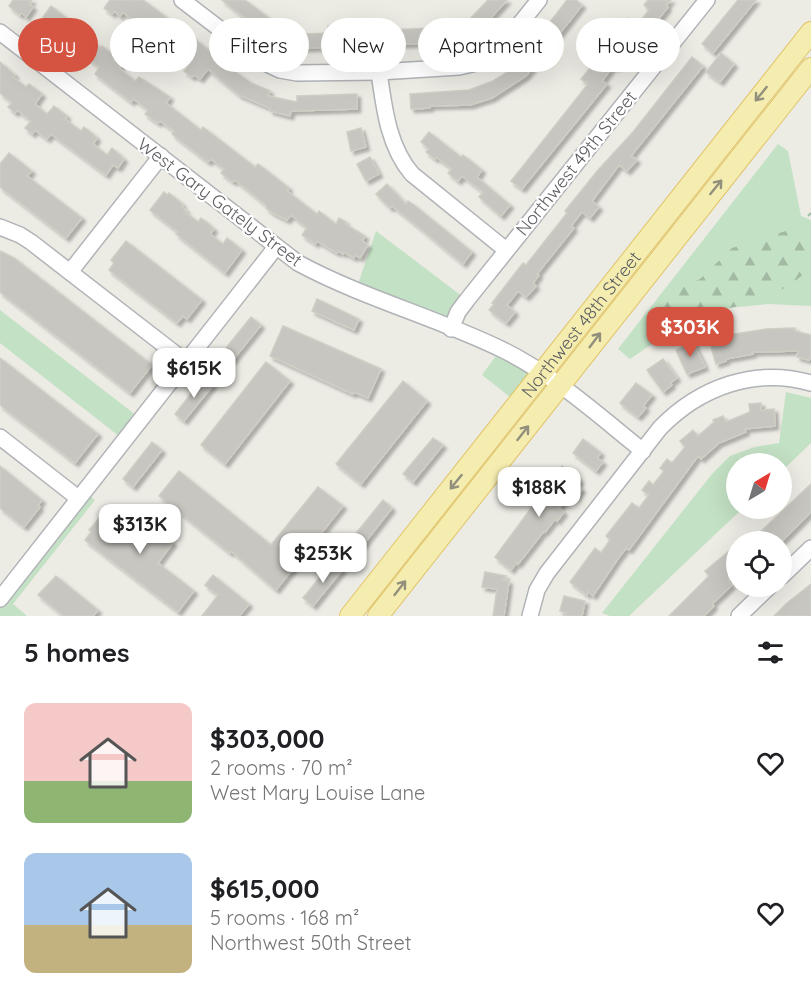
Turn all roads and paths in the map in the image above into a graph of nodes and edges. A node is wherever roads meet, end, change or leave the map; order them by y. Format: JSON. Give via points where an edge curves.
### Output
{"nodes":[{"id":1,"x":182,"y":0,"type":"edge"},
{"id":2,"x":539,"y":0,"type":"edge"},
{"id":3,"x":707,"y":0,"type":"edge"},
{"id":4,"x":0,"y":32,"type":"edge"},
{"id":5,"x":811,"y":32,"type":"edge"},
{"id":6,"x":811,"y":68,"type":"edge"},
{"id":7,"x":406,"y":70,"type":"edge"},
{"id":8,"x":379,"y":72,"type":"joint"},
{"id":9,"x":161,"y":156,"type":"junction"},
{"id":10,"x":0,"y":227,"type":"edge"},
{"id":11,"x":276,"y":247,"type":"junction"},
{"id":12,"x":506,"y":250,"type":"junction"},
{"id":13,"x":70,"y":272,"type":"junction"},
{"id":14,"x":451,"y":329,"type":"junction"},
{"id":15,"x":186,"y":362,"type":"junction"},
{"id":16,"x":543,"y":374,"type":"junction"},
{"id":17,"x":811,"y":383,"type":"edge"},
{"id":18,"x":560,"y":387,"type":"junction"},
{"id":19,"x":0,"y":437,"type":"edge"},
{"id":20,"x":643,"y":451,"type":"junction"},
{"id":21,"x":78,"y":498,"type":"junction"},
{"id":22,"x":811,"y":548,"type":"edge"},
{"id":23,"x":792,"y":566,"type":"edge"},
{"id":24,"x":759,"y":597,"type":"edge"},
{"id":25,"x":0,"y":599,"type":"edge"},
{"id":26,"x":531,"y":614,"type":"edge"},
{"id":27,"x":350,"y":616,"type":"edge"},
{"id":28,"x":378,"y":616,"type":"edge"},
{"id":29,"x":739,"y":616,"type":"edge"}],
"edges":[{"from":1,"to":8,"type":"street","via":[[263,62],[280,70]]},
{"from":2,"to":7,"type":"street","via":[[503,45],[484,59],[459,67]]},
{"from":3,"to":12,"type":"street","name":"Northwest 49th Street"},
{"from":4,"to":9,"type":"street","name":"West Gary Gately Street"},
{"from":5,"to":16,"type":"main road","name":"Northwest 48th Street","one_way":true},
{"from":18,"to":6,"type":"main road","name":"Northwest 48th Street","one_way":true},
{"from":8,"to":12,"type":"street","via":[[392,142],[404,164]]},
{"from":9,"to":11,"type":"street","name":"West Gary Gately Street"},
{"from":9,"to":13,"type":"street"},
{"from":10,"to":13,"type":"street","via":[[20,235]]},
{"from":11,"to":14,"type":"street","name":"West Gary Gately Street","via":[[314,272]]},
{"from":11,"to":15,"type":"street"},
{"from":12,"to":14,"type":"street","name":"Northwest 49th Street","via":[[458,312]]},
{"from":13,"to":15,"type":"street"},
{"from":14,"to":16,"type":"street","name":"West Gary Gately Street","via":[[501,349]]},
{"from":15,"to":21,"type":"street"},
{"from":16,"to":18,"type":"street","name":"West Gary Gately Street"},
{"from":16,"to":27,"type":"main road","name":"Northwest 48th Street","one_way":true},
{"from":17,"to":20,"type":"street","via":[[762,378],[723,385],[674,414]]},
{"from":18,"to":20,"type":"street","name":"West Gary Gately Street"},
{"from":28,"to":18,"type":"main road","name":"Northwest 48th Street","one_way":true},
{"from":19,"to":21,"type":"street"},
{"from":20,"to":26,"type":"street","via":[[547,573],[537,590]]},
{"from":21,"to":25,"type":"street"},
{"from":22,"to":23,"type":"street"},
{"from":24,"to":29,"type":"street"}]}
